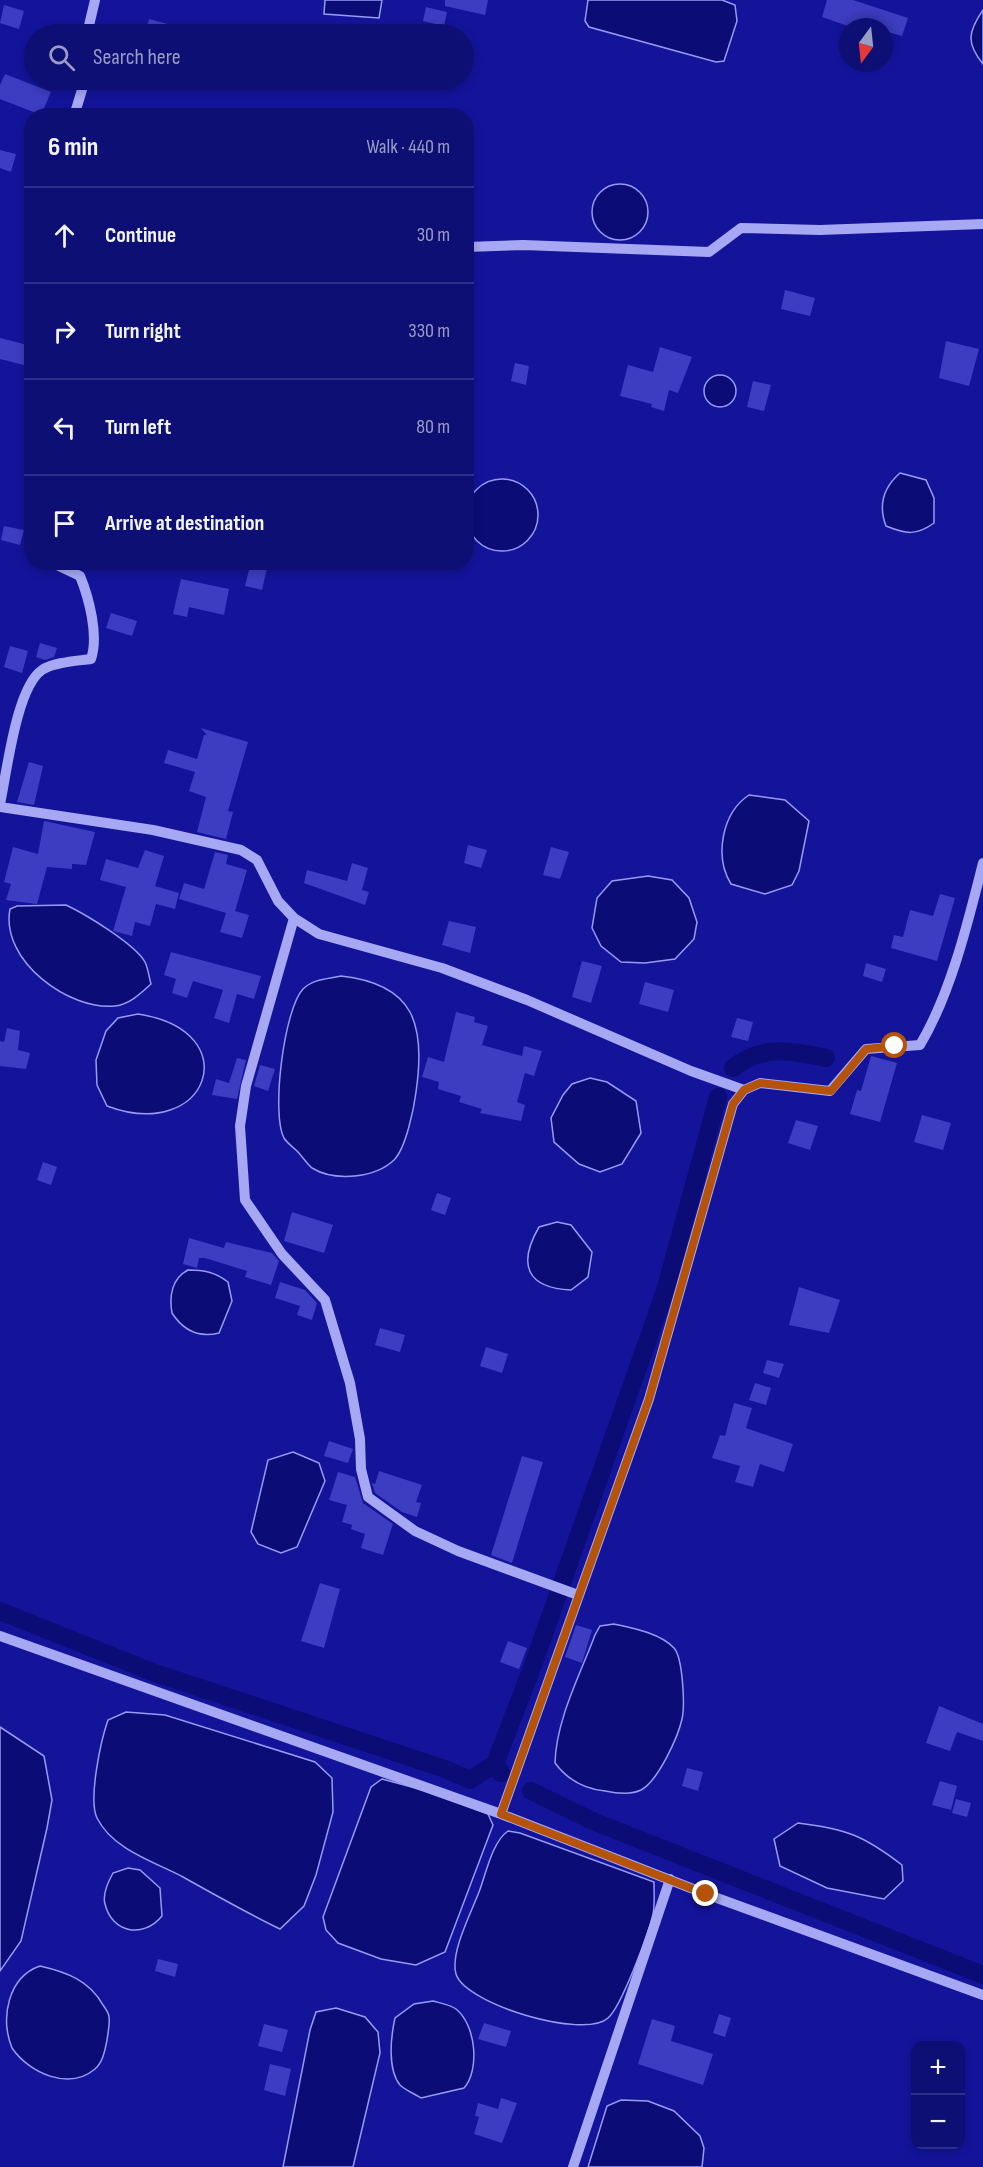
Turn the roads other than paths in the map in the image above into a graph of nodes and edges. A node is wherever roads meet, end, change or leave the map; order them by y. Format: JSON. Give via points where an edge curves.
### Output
{"nodes":[{"id":1,"x":95,"y":0,"type":"edge"},
{"id":2,"x":89,"y":24,"type":"edge"},
{"id":3,"x":82,"y":90,"type":"edge"},
{"id":4,"x":76,"y":108,"type":"edge"},
{"id":5,"x":983,"y":224,"type":"edge"},
{"id":6,"x":474,"y":247,"type":"edge"},
{"id":7,"x":67,"y":570,"type":"edge"},
{"id":8,"x":0,"y":806,"type":"edge"},
{"id":9,"x":983,"y":863,"type":"edge"},
{"id":10,"x":294,"y":918,"type":"junction"},
{"id":11,"x":744,"y":1090,"type":"junction"},
{"id":12,"x":578,"y":1595,"type":"junction"},
{"id":13,"x":0,"y":1636,"type":"edge"},
{"id":14,"x":501,"y":1814,"type":"junction"},
{"id":15,"x":670,"y":1879,"type":"junction"},
{"id":16,"x":983,"y":1995,"type":"edge"},
{"id":17,"x":573,"y":2167,"type":"edge"}],
"edges":[{"from":1,"to":2,"type":"street"},
{"from":3,"to":4,"type":"street"},
{"from":5,"to":6,"type":"street","via":[[820,230],[741,228],[709,252],[523,244]]},
{"from":7,"to":8,"type":"street","via":[[80,576],[86,591],[95,648],[91,659],[42,669],[28,685]]},
{"from":8,"to":10,"type":"street","via":[[153,830],[241,850],[257,860],[278,901]]},
{"from":9,"to":11,"type":"street","via":[[964,935],[932,1025],[920,1045],[866,1049],[831,1091],[760,1083]]},
{"from":10,"to":11,"type":"street","via":[[319,934],[442,968],[527,1000],[634,1048]]},
{"from":10,"to":12,"type":"street","via":[[246,1086],[240,1126],[245,1200],[282,1254],[325,1300],[350,1383],[368,1497],[415,1532]]},
{"from":11,"to":12,"type":"street","via":[[733,1104],[726,1125],[649,1399]]},
{"from":12,"to":14,"type":"street"},
{"from":13,"to":14,"type":"street"},
{"from":14,"to":15,"type":"street"},
{"from":15,"to":16,"type":"street"},
{"from":15,"to":17,"type":"street"}]}
